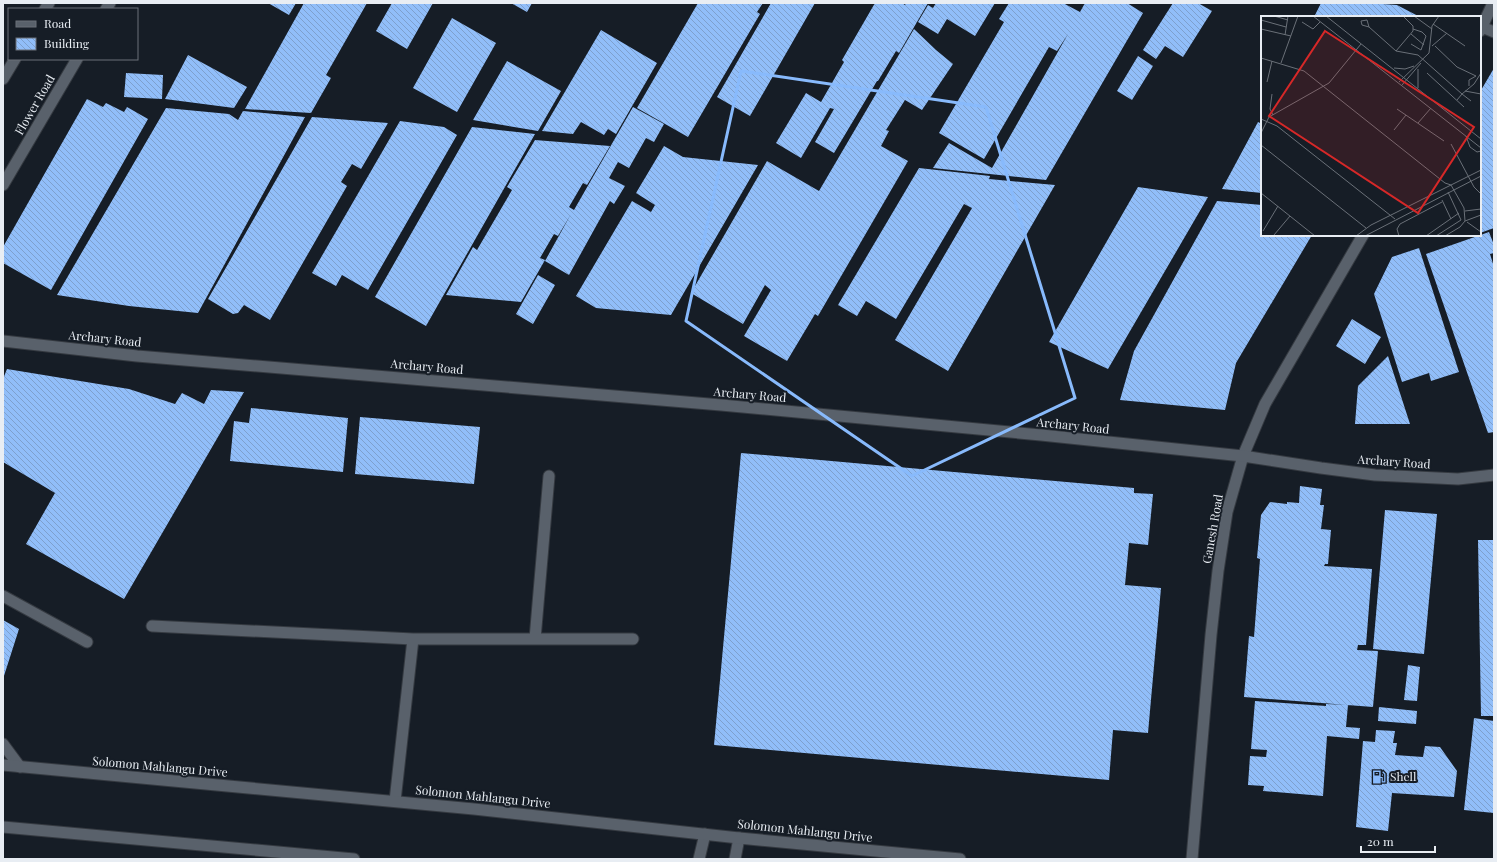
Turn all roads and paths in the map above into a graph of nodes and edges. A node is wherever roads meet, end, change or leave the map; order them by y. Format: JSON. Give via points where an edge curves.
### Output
{"nodes":[{"id":1,"x":1493,"y":3,"type":"edge"},
{"id":2,"x":1481,"y":29,"type":"edge"},
{"id":3,"x":1494,"y":32,"type":"edge"},
{"id":4,"x":14,"y":60,"type":"edge"},
{"id":5,"x":76,"y":60,"type":"edge"},
{"id":6,"x":3,"y":79,"type":"edge"},
{"id":7,"x":3,"y":185,"type":"edge"},
{"id":8,"x":1362,"y":236,"type":"edge"},
{"id":9,"x":3,"y":341,"type":"edge"},
{"id":10,"x":1243,"y":456,"type":"junction"},
{"id":11,"x":549,"y":476,"type":"dead end"},
{"id":12,"x":1494,"y":476,"type":"edge"},
{"id":13,"x":3,"y":596,"type":"edge"},
{"id":14,"x":152,"y":626,"type":"dead end"},
{"id":15,"x":413,"y":639,"type":"junction"},
{"id":16,"x":535,"y":639,"type":"junction"},
{"id":17,"x":634,"y":639,"type":"dead end"},
{"id":18,"x":87,"y":642,"type":"dead end"},
{"id":19,"x":3,"y":744,"type":"edge"},
{"id":20,"x":3,"y":765,"type":"edge"},
{"id":21,"x":20,"y":767,"type":"junction"},
{"id":22,"x":395,"y":802,"type":"junction"},
{"id":23,"x":3,"y":826,"type":"edge"},
{"id":24,"x":705,"y":834,"type":"junction"},
{"id":25,"x":739,"y":838,"type":"junction"},
{"id":26,"x":354,"y":859,"type":"edge"},
{"id":27,"x":699,"y":859,"type":"edge"},
{"id":28,"x":735,"y":859,"type":"edge"},
{"id":29,"x":960,"y":859,"type":"edge"},
{"id":30,"x":1192,"y":859,"type":"edge"}],
"edges":[{"from":1,"to":2,"type":"street"},
{"from":2,"to":3,"type":"street"},
{"from":4,"to":6,"type":"street"},
{"from":5,"to":7,"type":"street","name":"Flower Road"},
{"from":8,"to":10,"type":"street","name":"Ganesh Road","via":[[1266,404]]},
{"from":9,"to":10,"type":"street","name":"Archary Road","via":[[137,356],[736,407]]},
{"from":10,"to":12,"type":"street","name":"Archary Road","via":[[1375,475],[1458,479]]},
{"from":10,"to":30,"type":"street","name":"Ganesh Road","via":[[1227,512],[1218,571]]},
{"from":11,"to":16,"type":"street"},
{"from":13,"to":18,"type":"street"},
{"from":14,"to":15,"type":"street"},
{"from":15,"to":16,"type":"street"},
{"from":15,"to":22,"type":"street"},
{"from":16,"to":17,"type":"street"},
{"from":19,"to":21,"type":"street"},
{"from":20,"to":21,"type":"street","name":"Solomon Mahlangu Drive"},
{"from":21,"to":22,"type":"street","name":"Solomon Mahlangu Drive"},
{"from":22,"to":24,"type":"street","name":"Solomon Mahlangu Drive"},
{"from":23,"to":26,"type":"street"},
{"from":24,"to":25,"type":"street","name":"Solomon Mahlangu Drive"},
{"from":24,"to":27,"type":"street"},
{"from":25,"to":28,"type":"street"},
{"from":25,"to":29,"type":"street","name":"Solomon Mahlangu Drive"}]}
